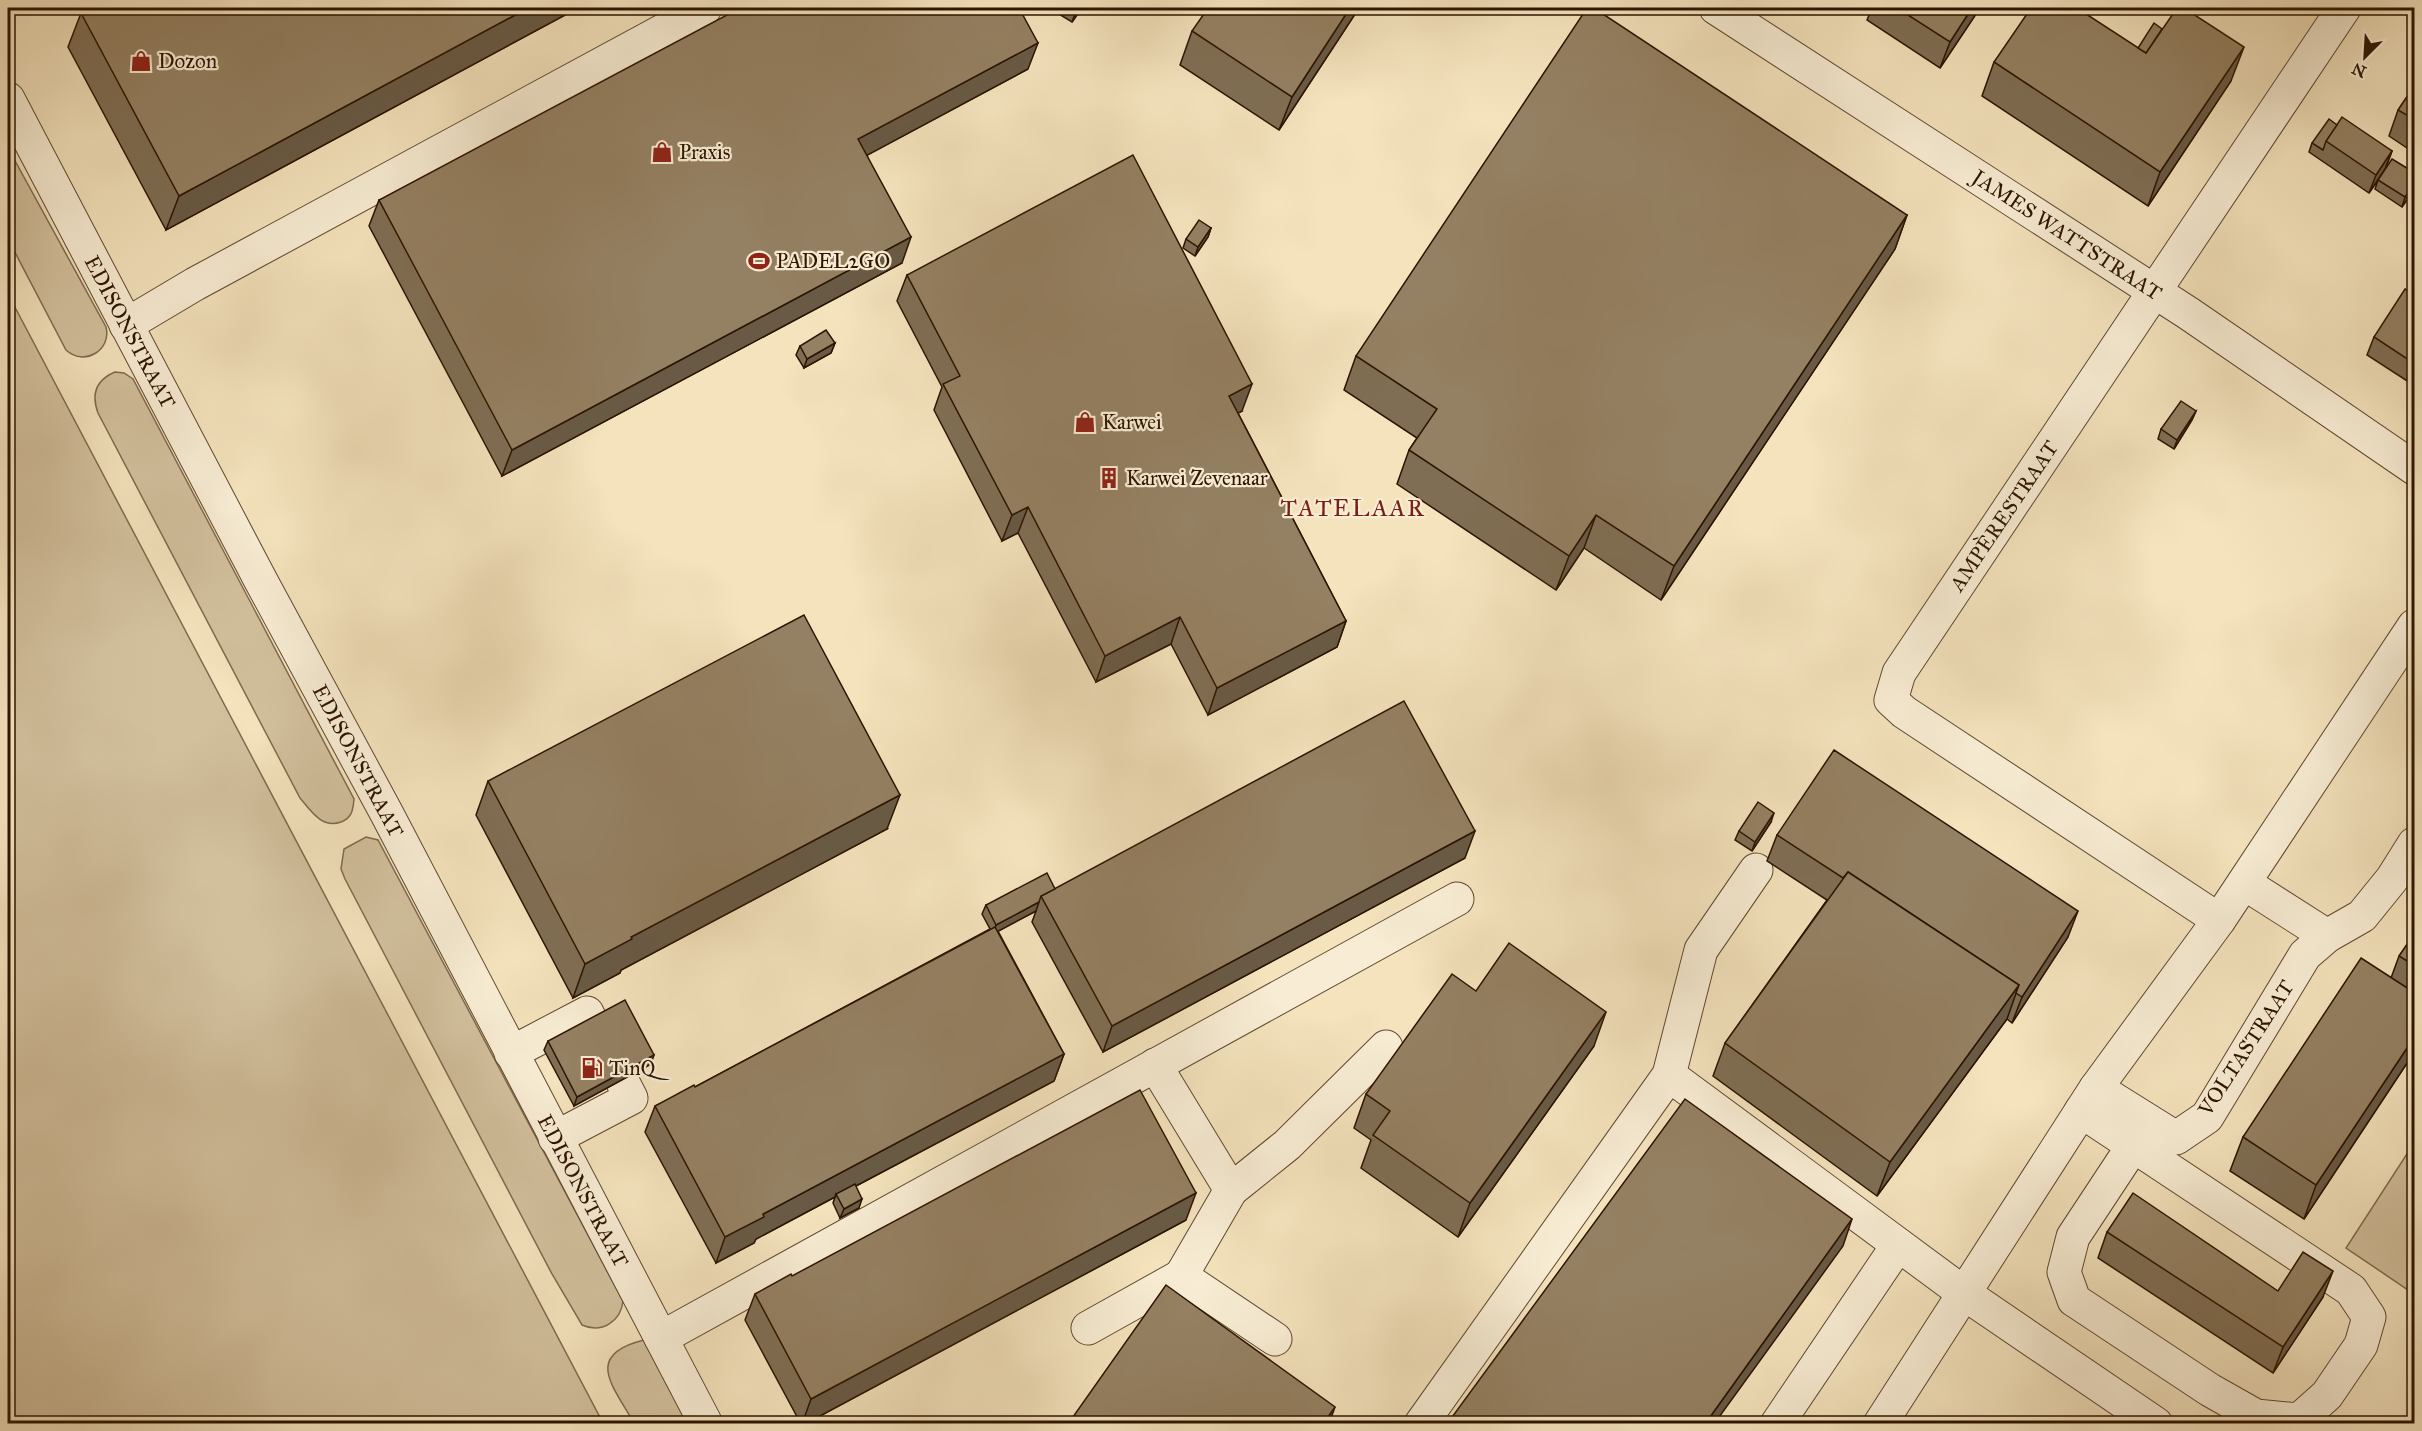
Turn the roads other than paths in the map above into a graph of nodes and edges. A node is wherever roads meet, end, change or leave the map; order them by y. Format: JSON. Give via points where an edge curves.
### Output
{"nodes":[{"id":1,"x":705,"y":8,"type":"edge"},
{"id":2,"x":1716,"y":8,"type":"edge"},
{"id":3,"x":2344,"y":8,"type":"edge"},
{"id":4,"x":8,"y":99,"type":"edge"},
{"id":5,"x":2155,"y":292,"type":"junction"},
{"id":6,"x":126,"y":325,"type":"junction"},
{"id":7,"x":2415,"y":468,"type":"edge"},
{"id":8,"x":2415,"y":626,"type":"edge"},
{"id":9,"x":2415,"y":844,"type":"edge"},
{"id":10,"x":1756,"y":870,"type":"dead end"},
{"id":11,"x":2244,"y":884,"type":"junction"},
{"id":12,"x":1457,"y":899,"type":"dead end"},
{"id":13,"x":2218,"y":920,"type":"junction"},
{"id":14,"x":2327,"y":936,"type":"junction"},
{"id":15,"x":1386,"y":1047,"type":"dead end"},
{"id":16,"x":511,"y":1053,"type":"junction"},
{"id":17,"x":1155,"y":1065,"type":"junction"},
{"id":18,"x":1670,"y":1075,"type":"junction"},
{"id":19,"x":2088,"y":1100,"type":"junction"},
{"id":20,"x":555,"y":1138,"type":"junction"},
{"id":21,"x":2133,"y":1146,"type":"junction"},
{"id":22,"x":1231,"y":1190,"type":"junction"},
{"id":23,"x":1898,"y":1245,"type":"junction"},
{"id":24,"x":1181,"y":1276,"type":"junction"},
{"id":25,"x":1965,"y":1294,"type":"junction"},
{"id":26,"x":1088,"y":1328,"type":"dead end"},
{"id":27,"x":661,"y":1338,"type":"junction"},
{"id":28,"x":1275,"y":1339,"type":"dead end"},
{"id":29,"x":706,"y":1424,"type":"edge"},
{"id":30,"x":1421,"y":1424,"type":"edge"},
{"id":31,"x":1777,"y":1424,"type":"edge"},
{"id":32,"x":1880,"y":1424,"type":"edge"},
{"id":33,"x":2156,"y":1424,"type":"edge"}],
"edges":[{"from":1,"to":6,"type":"street"},
{"from":2,"to":5,"type":"street","name":"JAMES WATTSTRAAT"},
{"from":3,"to":5,"type":"street","name":"AMPÈRESTRAAT"},
{"from":4,"to":6,"type":"street","name":"EDISONSTRAAT"},
{"from":5,"to":7,"type":"street","name":"JAMES WATTSTRAAT"},
{"from":5,"to":13,"type":"street","name":"AMPÈRESTRAAT","via":[[1899,673],[1891,700]]},
{"from":6,"to":16,"type":"street","name":"EDISONSTRAAT"},
{"from":8,"to":11,"type":"street"},
{"from":9,"to":14,"type":"street","name":"VOLTASTRAAT","via":[[2362,916]]},
{"from":10,"to":18,"type":"street","via":[[1701,950]]},
{"from":11,"to":13,"type":"street"},
{"from":11,"to":14,"type":"street"},
{"from":12,"to":17,"type":"street"},
{"from":13,"to":19,"type":"street"},
{"from":14,"to":19,"type":"street","name":"VOLTASTRAAT","via":[[2306,955],[2207,1117],[2175,1138]]},
{"from":15,"to":22,"type":"street","via":[[1287,1145]]},
{"from":16,"to":20,"type":"street","name":"EDISONSTRAAT"},
{"from":16,"to":20,"type":"street","via":[[587,1013],[632,1098]]},
{"from":17,"to":22,"type":"street"},
{"from":17,"to":27,"type":"street"},
{"from":18,"to":23,"type":"street"},
{"from":18,"to":30,"type":"street"},
{"from":19,"to":21,"type":"street"},
{"from":19,"to":25,"type":"street"},
{"from":20,"to":27,"type":"street","name":"EDISONSTRAAT"},
{"from":21,"to":21,"type":"street","via":[[2351,1290],[2369,1317],[2361,1345],[2327,1395],[2299,1420],[2256,1416],[2074,1300],[2064,1272],[2073,1237]]},
{"from":22,"to":24,"type":"street"},
{"from":23,"to":25,"type":"street"},
{"from":23,"to":31,"type":"street"},
{"from":24,"to":26,"type":"street"},
{"from":24,"to":28,"type":"street"},
{"from":25,"to":32,"type":"street"},
{"from":25,"to":33,"type":"street"},
{"from":27,"to":29,"type":"street","name":"EDISONSTRAAT"}]}
